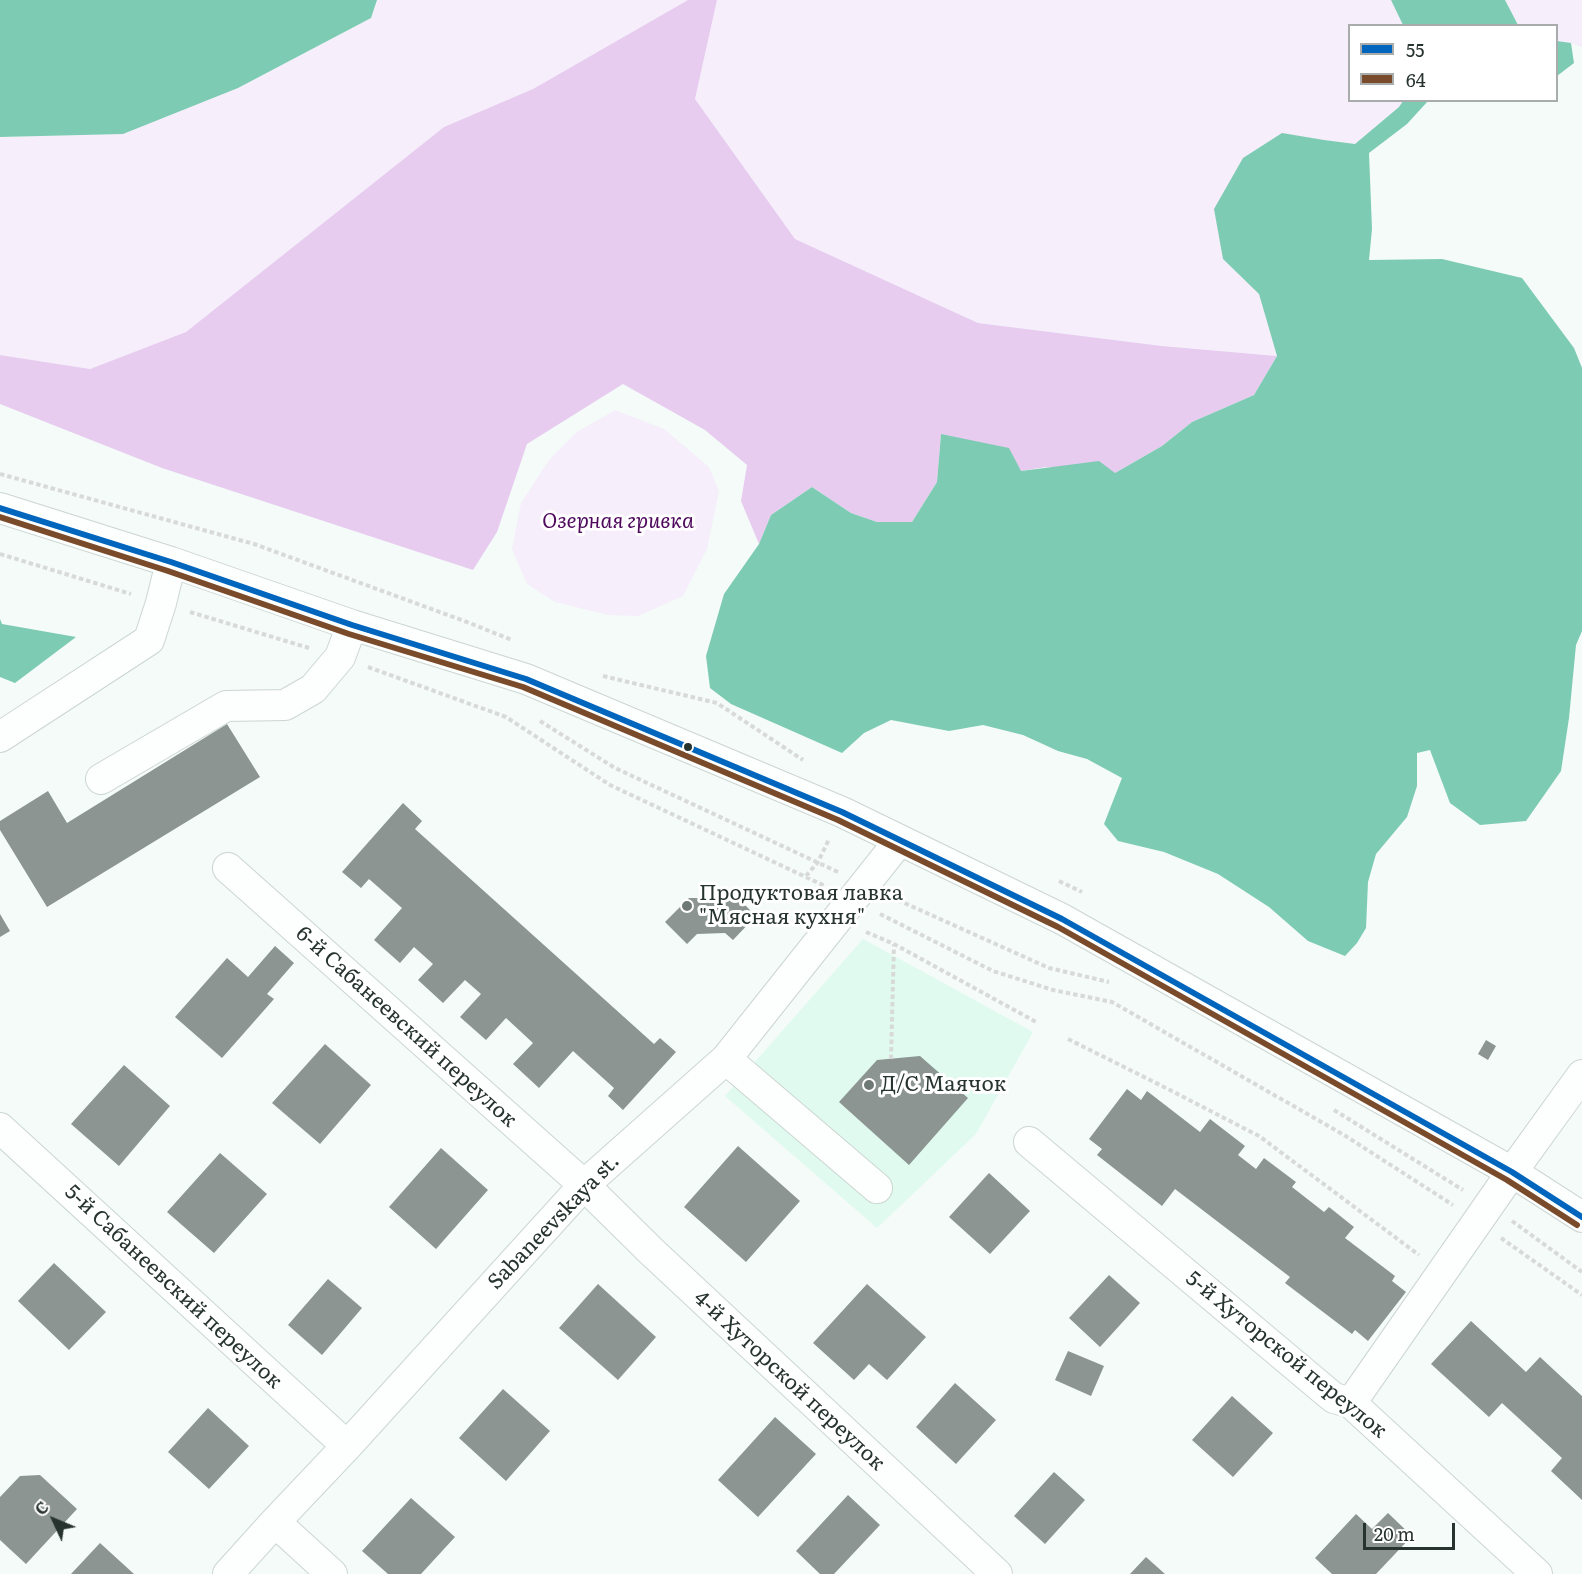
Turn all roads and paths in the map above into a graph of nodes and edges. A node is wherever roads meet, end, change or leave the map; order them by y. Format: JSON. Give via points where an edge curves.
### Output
{"nodes":[{"id":1,"x":0,"y":508,"type":"edge"},
{"id":2,"x":0,"y":554,"type":"edge"},
{"id":3,"x":171,"y":562,"type":"junction"},
{"id":4,"x":161,"y":603,"type":"junction"},
{"id":5,"x":351,"y":624,"type":"junction"},
{"id":6,"x":340,"y":657,"type":"junction"},
{"id":7,"x":539,"y":720,"type":"dead end"},
{"id":8,"x":0,"y":737,"type":"edge"},
{"id":9,"x":101,"y":779,"type":"dead end"},
{"id":10,"x":900,"y":840,"type":"junction"},
{"id":11,"x":228,"y":868,"type":"dead end"},
{"id":12,"x":851,"y":901,"type":"junction"},
{"id":13,"x":894,"y":944,"type":"junction"},
{"id":14,"x":1112,"y":983,"type":"dead end"},
{"id":15,"x":1038,"y":1023,"type":"dead end"},
{"id":16,"x":1068,"y":1039,"type":"dead end"},
{"id":17,"x":726,"y":1059,"type":"junction"},
{"id":18,"x":891,"y":1059,"type":"dead end"},
{"id":19,"x":1582,"y":1075,"type":"edge"},
{"id":20,"x":1331,"y":1108,"type":"dead end"},
{"id":21,"x":0,"y":1128,"type":"edge"},
{"id":22,"x":1029,"y":1142,"type":"dead end"},
{"id":23,"x":1512,"y":1172,"type":"junction"},
{"id":24,"x":584,"y":1185,"type":"junction"},
{"id":25,"x":877,"y":1188,"type":"dead end"},
{"id":26,"x":1483,"y":1213,"type":"junction"},
{"id":27,"x":1582,"y":1217,"type":"edge"},
{"id":28,"x":1420,"y":1257,"type":"dead end"},
{"id":29,"x":1582,"y":1272,"type":"edge"},
{"id":30,"x":1582,"y":1296,"type":"edge"},
{"id":31,"x":1343,"y":1401,"type":"junction"},
{"id":32,"x":347,"y":1446,"type":"junction"},
{"id":33,"x":275,"y":1522,"type":"junction"},
{"id":34,"x":228,"y":1574,"type":"edge"},
{"id":35,"x":332,"y":1574,"type":"edge"},
{"id":36,"x":997,"y":1574,"type":"edge"},
{"id":37,"x":1537,"y":1574,"type":"edge"}],
"edges":[{"from":1,"to":3,"type":"street"},
{"from":2,"to":4,"type":"path"},
{"from":3,"to":4,"type":"street"},
{"from":3,"to":5,"type":"street"},
{"from":4,"to":6,"type":"path"},
{"from":4,"to":8,"type":"street","via":[[149,640]]},
{"from":5,"to":6,"type":"street"},
{"from":5,"to":10,"type":"street","via":[[526,679]]},
{"from":6,"to":9,"type":"street","via":[[314,689],[285,705],[226,706]]},
{"from":6,"to":12,"type":"path","via":[[506,717],[610,785],[806,876]]},
{"from":7,"to":12,"type":"path","via":[[615,768],[818,862]]},
{"from":10,"to":12,"type":"street","name":"Sabaneevskaya st."},
{"from":10,"to":23,"type":"street","via":[[1062,919]]},
{"from":11,"to":24,"type":"street","name":"6-й Сабанеевский переулок"},
{"from":12,"to":13,"type":"path"},
{"from":12,"to":14,"type":"path","via":[[1049,968]]},
{"from":12,"to":17,"type":"street","name":"Sabaneevskaya st."},
{"from":12,"to":26,"type":"path","via":[[993,971],[1053,990],[1112,1002]]},
{"from":13,"to":15,"type":"path"},
{"from":13,"to":18,"type":"path"},
{"from":16,"to":28,"type":"path","via":[[1258,1136]]},
{"from":17,"to":24,"type":"street","name":"Sabaneevskaya st."},
{"from":17,"to":25,"type":"street"},
{"from":19,"to":23,"type":"street"},
{"from":20,"to":26,"type":"path","via":[[1452,1184]]},
{"from":21,"to":32,"type":"street","name":"5-й Сабанеевский переулок"},
{"from":22,"to":31,"type":"street","name":"5-й Хуторской переулок"},
{"from":23,"to":26,"type":"street"},
{"from":23,"to":27,"type":"street"},
{"from":24,"to":32,"type":"street","name":"Sabaneevskaya st."},
{"from":24,"to":36,"type":"street","name":"4-й Хуторской переулок"},
{"from":26,"to":29,"type":"path"},
{"from":26,"to":30,"type":"path"},
{"from":26,"to":31,"type":"street"},
{"from":31,"to":37,"type":"street","name":"5-й Хуторской переулок"},
{"from":32,"to":33,"type":"street","name":"Sabaneevskaya st."},
{"from":33,"to":34,"type":"street","name":"Sabaneevskaya st."},
{"from":33,"to":35,"type":"street"}]}
